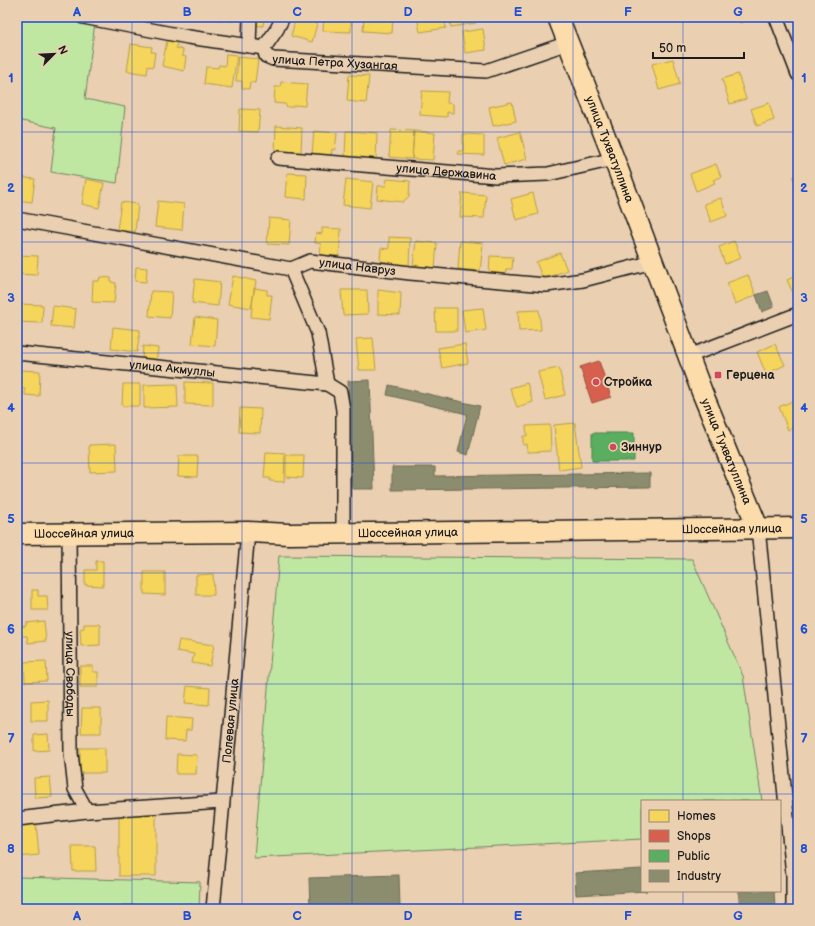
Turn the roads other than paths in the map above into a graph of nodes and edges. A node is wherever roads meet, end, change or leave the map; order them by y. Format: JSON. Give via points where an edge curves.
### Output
{"nodes":[{"id":1,"x":83,"y":17,"type":"edge"},
{"id":2,"x":250,"y":17,"type":"edge"},
{"id":3,"x":283,"y":17,"type":"edge"},
{"id":4,"x":558,"y":17,"type":"edge"},
{"id":5,"x":776,"y":17,"type":"edge"},
{"id":6,"x":568,"y":44,"type":"junction"},
{"id":7,"x":249,"y":46,"type":"junction"},
{"id":8,"x":264,"y":48,"type":"junction"},
{"id":9,"x":798,"y":74,"type":"edge"},
{"id":10,"x":278,"y":158,"type":"dead end"},
{"id":11,"x":614,"y":159,"type":"junction"},
{"id":12,"x":17,"y":218,"type":"edge"},
{"id":13,"x":653,"y":262,"type":"junction"},
{"id":14,"x":291,"y":269,"type":"junction"},
{"id":15,"x":798,"y":314,"type":"edge"},
{"id":16,"x":17,"y":353,"type":"edge"},
{"id":17,"x":689,"y":356,"type":"junction"},
{"id":18,"x":327,"y":384,"type":"junction"},
{"id":19,"x":758,"y":528,"type":"junction"},
{"id":20,"x":798,"y":528,"type":"edge"},
{"id":21,"x":248,"y":532,"type":"junction"},
{"id":22,"x":343,"y":533,"type":"junction"},
{"id":23,"x":17,"y":534,"type":"edge"},
{"id":24,"x":69,"y":534,"type":"junction"},
{"id":25,"x":222,"y":802,"type":"junction"},
{"id":26,"x":87,"y":811,"type":"junction"},
{"id":27,"x":17,"y":819,"type":"edge"},
{"id":28,"x":213,"y":909,"type":"edge"},
{"id":29,"x":793,"y":909,"type":"edge"}],
"edges":[{"from":1,"to":7,"type":"street","name":"улица Петра Хузангая"},
{"from":2,"to":7,"type":"street"},
{"from":3,"to":8,"type":"street"},
{"from":4,"to":6,"type":"main road","name":"улица Тухватуллина"},
{"from":5,"to":9,"type":"street"},
{"from":6,"to":8,"type":"street","name":"улица Петра Хузангая","via":[[486,71],[273,59],[266,56]]},
{"from":6,"to":11,"type":"main road","name":"улица Тухватуллина"},
{"from":7,"to":8,"type":"street","name":"улица Петра Хузангая"},
{"from":10,"to":11,"type":"street","name":"улица Державина","via":[[496,176],[548,174]]},
{"from":11,"to":13,"type":"main road","name":"улица Тухватуллина"},
{"from":12,"to":14,"type":"street"},
{"from":13,"to":14,"type":"street","name":"улица Навруз","via":[[582,280],[546,285],[310,261]]},
{"from":13,"to":17,"type":"main road","name":"улица Тухватуллина"},
{"from":14,"to":18,"type":"street","via":[[318,333]]},
{"from":15,"to":17,"type":"street"},
{"from":16,"to":18,"type":"street","name":"улица Акмуллы"},
{"from":17,"to":19,"type":"main road","name":"улица Тухватуллина"},
{"from":18,"to":22,"type":"street","via":[[340,392],[343,410]]},
{"from":19,"to":20,"type":"main road","name":"Шоссейная улица"},
{"from":19,"to":22,"type":"main road","name":"Шоссейная улица"},
{"from":19,"to":29,"type":"street","name":"улица Тухватуллина","via":[[793,875]]},
{"from":21,"to":22,"type":"main road","name":"Шоссейная улица"},
{"from":21,"to":24,"type":"main road","name":"Шоссейная улица"},
{"from":21,"to":25,"type":"street","name":"Полевая улица"},
{"from":23,"to":24,"type":"main road","name":"Шоссейная улица"},
{"from":24,"to":26,"type":"street","name":"улица Свободы","via":[[71,752],[75,789]]},
{"from":25,"to":26,"type":"street"},
{"from":25,"to":28,"type":"street","name":"Полевая улица"},
{"from":26,"to":27,"type":"street"}]}
